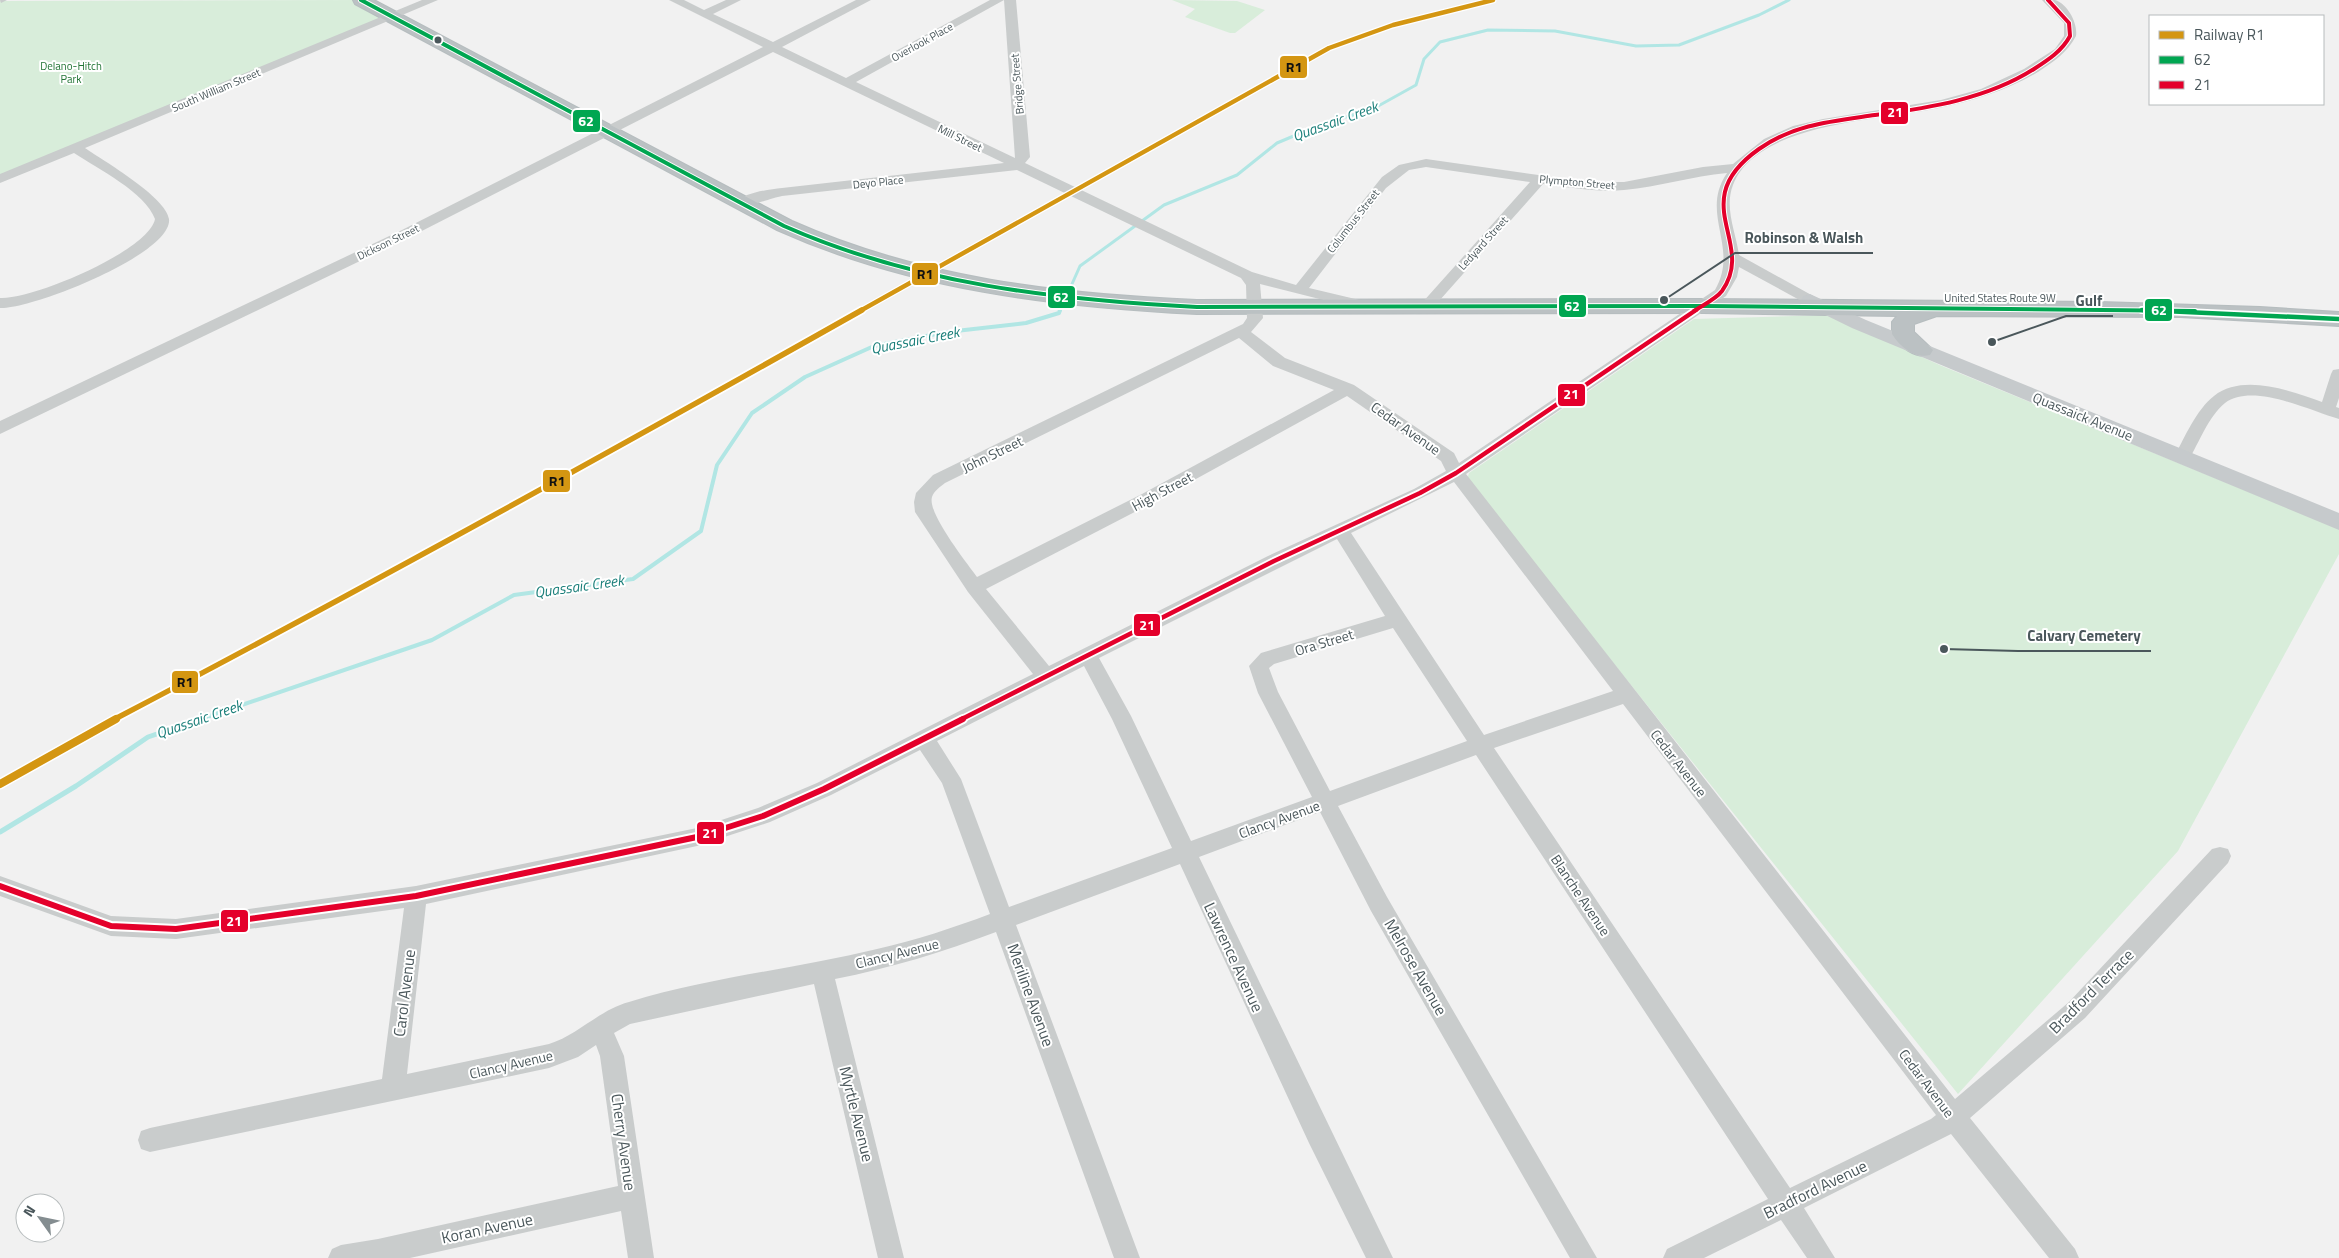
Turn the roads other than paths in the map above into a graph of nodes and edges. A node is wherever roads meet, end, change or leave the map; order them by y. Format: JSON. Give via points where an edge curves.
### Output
{"nodes":[{"id":1,"x":361,"y":0,"type":"edge"},
{"id":2,"x":432,"y":0,"type":"edge"},
{"id":3,"x":675,"y":0,"type":"edge"},
{"id":4,"x":735,"y":0,"type":"edge"},
{"id":5,"x":865,"y":0,"type":"edge"},
{"id":6,"x":998,"y":0,"type":"edge"},
{"id":7,"x":1010,"y":0,"type":"edge"},
{"id":8,"x":2048,"y":0,"type":"edge"},
{"id":9,"x":704,"y":14,"type":"junction"},
{"id":10,"x":393,"y":16,"type":"junction"},
{"id":11,"x":772,"y":47,"type":"junction"},
{"id":12,"x":846,"y":83,"type":"junction"},
{"id":13,"x":606,"y":132,"type":"junction"},
{"id":14,"x":76,"y":148,"type":"junction"},
{"id":15,"x":1417,"y":163,"type":"joint"},
{"id":16,"x":1016,"y":166,"type":"junction"},
{"id":17,"x":1737,"y":168,"type":"junction"},
{"id":18,"x":0,"y":179,"type":"edge"},
{"id":19,"x":1540,"y":179,"type":"junction"},
{"id":20,"x":1048,"y":181,"type":"joint"},
{"id":21,"x":741,"y":204,"type":"junction"},
{"id":22,"x":1733,"y":258,"type":"junction"},
{"id":23,"x":1247,"y":275,"type":"junction"},
{"id":24,"x":1299,"y":291,"type":"junction"},
{"id":25,"x":0,"y":303,"type":"edge"},
{"id":26,"x":1819,"y":304,"type":"junction"},
{"id":27,"x":1702,"y":306,"type":"junction"},
{"id":28,"x":1426,"y":307,"type":"junction"},
{"id":29,"x":1376,"y":308,"type":"junction"},
{"id":30,"x":1937,"y":308,"type":"junction"},
{"id":31,"x":2339,"y":308,"type":"edge"},
{"id":32,"x":1254,"y":310,"type":"junction"},
{"id":33,"x":2339,"y":319,"type":"edge"},
{"id":34,"x":1240,"y":331,"type":"junction"},
{"id":35,"x":1922,"y":350,"type":"junction"},
{"id":36,"x":2339,"y":374,"type":"edge"},
{"id":37,"x":1348,"y":390,"type":"junction"},
{"id":38,"x":2333,"y":412,"type":"edge"},
{"id":39,"x":0,"y":428,"type":"edge"},
{"id":40,"x":2182,"y":457,"type":"junction"},
{"id":41,"x":1456,"y":473,"type":"junction"},
{"id":42,"x":2339,"y":522,"type":"edge"},
{"id":43,"x":1341,"y":531,"type":"junction"},
{"id":44,"x":974,"y":587,"type":"junction"},
{"id":45,"x":1397,"y":620,"type":"junction"},
{"id":46,"x":1088,"y":656,"type":"junction"},
{"id":47,"x":1259,"y":671,"type":"joint"},
{"id":48,"x":1047,"y":677,"type":"junction"},
{"id":49,"x":1625,"y":695,"type":"junction"},
{"id":50,"x":924,"y":739,"type":"junction"},
{"id":51,"x":1481,"y":745,"type":"junction"},
{"id":52,"x":1324,"y":802,"type":"junction"},
{"id":53,"x":1185,"y":854,"type":"junction"},
{"id":54,"x":2220,"y":856,"type":"dead end"},
{"id":55,"x":0,"y":886,"type":"edge"},
{"id":56,"x":416,"y":896,"type":"junction"},
{"id":57,"x":1004,"y":920,"type":"junction"},
{"id":58,"x":822,"y":971,"type":"junction"},
{"id":59,"x":601,"y":1029,"type":"junction"},
{"id":60,"x":393,"y":1090,"type":"junction"},
{"id":61,"x":1953,"y":1117,"type":"junction"},
{"id":62,"x":150,"y":1140,"type":"dead end"},
{"id":63,"x":632,"y":1196,"type":"junction"},
{"id":64,"x":1785,"y":1204,"type":"junction"},
{"id":65,"x":341,"y":1258,"type":"edge"},
{"id":66,"x":641,"y":1258,"type":"edge"},
{"id":67,"x":891,"y":1258,"type":"edge"},
{"id":68,"x":1126,"y":1258,"type":"edge"},
{"id":69,"x":1380,"y":1258,"type":"edge"},
{"id":70,"x":1584,"y":1258,"type":"edge"},
{"id":71,"x":1676,"y":1258,"type":"edge"},
{"id":72,"x":1822,"y":1258,"type":"edge"},
{"id":73,"x":2066,"y":1258,"type":"edge"}],
"edges":[{"from":1,"to":10,"type":"highway","name":"Quassaick Avenue"},
{"from":2,"to":10,"type":"street","name":"South William Street"},
{"from":3,"to":9,"type":"street","name":"Mill Street"},
{"from":4,"to":9,"type":"street"},
{"from":5,"to":11,"type":"street"},
{"from":6,"to":12,"type":"street","name":"Overlook Place"},
{"from":7,"to":16,"type":"street","name":"Bridge Street","via":[[1023,156]]},
{"from":8,"to":17,"type":"street","via":[[2070,21],[2073,35],[2065,47],[2026,74],[1981,95],[1956,102],[1793,130],[1770,142]]},
{"from":9,"to":11,"type":"street","name":"Mill Street"},
{"from":10,"to":13,"type":"highway","name":"Quassaick Avenue"},
{"from":10,"to":14,"type":"street","name":"South William Street"},
{"from":11,"to":12,"type":"street","name":"Mill Street"},
{"from":11,"to":13,"type":"street","name":"Dickson Street"},
{"from":12,"to":16,"type":"street","name":"Mill Street"},
{"from":13,"to":21,"type":"highway","name":"Quassaick Avenue"},
{"from":13,"to":39,"type":"street","name":"Dickson Street","via":[[238,316]]},
{"from":14,"to":18,"type":"street","name":"South William Street"},
{"from":14,"to":25,"type":"street","via":[[158,208],[162,221],[159,229],[128,256],[60,288],[21,303]]},
{"from":15,"to":19,"type":"street","name":"Plympton Street"},
{"from":15,"to":24,"type":"street","name":"Columbus Street","via":[[1398,170],[1376,191]]},
{"from":16,"to":20,"type":"street","name":"Mill Street"},
{"from":16,"to":21,"type":"street","name":"Deyo Place","via":[[782,192],[759,196]]},
{"from":17,"to":19,"type":"street","name":"Plympton Street","via":[[1616,186]]},
{"from":17,"to":22,"type":"street","via":[[1724,189],[1722,201]]},
{"from":19,"to":28,"type":"street","name":"Ledyard Street"},
{"from":20,"to":23,"type":"street","name":"Mill Street"},
{"from":21,"to":32,"type":"highway","name":"Quassaick Avenue","via":[[803,234],[869,258],[964,282],[1055,297],[1193,309]]},
{"from":22,"to":26,"type":"street"},
{"from":22,"to":27,"type":"street","via":[[1727,285]]},
{"from":23,"to":24,"type":"street"},
{"from":23,"to":32,"type":"street","via":[[1253,285]]},
{"from":24,"to":29,"type":"street"},
{"from":26,"to":27,"type":"highway","name":"Quassaick Avenue"},
{"from":26,"to":30,"type":"highway","name":"United States Route 9W"},
{"from":26,"to":31,"type":"highway","name":"United States Route 9W","via":[[2126,297]]},
{"from":26,"to":35,"type":"main road","name":"Quassaick Avenue"},
{"from":27,"to":28,"type":"highway","name":"Quassaick Avenue"},
{"from":27,"to":41,"type":"street"},
{"from":28,"to":29,"type":"highway","name":"Quassaick Avenue"},
{"from":29,"to":32,"type":"highway","name":"Quassaick Avenue"},
{"from":30,"to":33,"type":"highway","name":"United States Route 9W","via":[[2140,309]]},
{"from":30,"to":35,"type":"highway","via":[[1903,322],[1903,334]]},
{"from":32,"to":34,"type":"street","name":"John Street","via":[[1252,323]]},
{"from":34,"to":37,"type":"street","name":"Cedar Avenue","via":[[1279,362]]},
{"from":34,"to":44,"type":"street","name":"John Street","via":[[939,479],[926,489],[921,502],[924,512]]},
{"from":35,"to":40,"type":"main road","name":"Quassaick Avenue"},
{"from":36,"to":38,"type":"street"},
{"from":37,"to":41,"type":"street","name":"Cedar Avenue","via":[[1448,457]]},
{"from":37,"to":44,"type":"street","name":"High Street"},
{"from":38,"to":40,"type":"street","via":[[2277,394],[2250,391],[2228,394],[2214,406]]},
{"from":40,"to":42,"type":"main road","name":"Quassaick Avenue"},
{"from":41,"to":43,"type":"street","via":[[1420,494]]},
{"from":41,"to":49,"type":"street","name":"Cedar Avenue"},
{"from":43,"to":45,"type":"street","name":"Blanche Avenue"},
{"from":43,"to":46,"type":"street","via":[[1274,561]]},
{"from":44,"to":48,"type":"street","name":"John Street"},
{"from":45,"to":47,"type":"street","name":"Ora Street","via":[[1268,658],[1259,666]]},
{"from":45,"to":51,"type":"street","name":"Blanche Avenue"},
{"from":46,"to":48,"type":"street"},
{"from":46,"to":53,"type":"street","name":"Lawrence Avenue","via":[[1121,716]]},
{"from":47,"to":52,"type":"street","name":"Melrose Avenue"},
{"from":48,"to":50,"type":"street"},
{"from":49,"to":51,"type":"street","name":"Clancy Avenue","via":[[1561,714]]},
{"from":49,"to":61,"type":"street","name":"Cedar Avenue"},
{"from":50,"to":56,"type":"street","via":[[763,816],[706,834]]},
{"from":50,"to":57,"type":"street","name":"Meriline Avenue","via":[[951,778]]},
{"from":51,"to":52,"type":"street","name":"Clancy Avenue"},
{"from":51,"to":64,"type":"street","name":"Blanche Avenue"},
{"from":52,"to":53,"type":"street","name":"Clancy Avenue"},
{"from":52,"to":70,"type":"street","name":"Melrose Avenue","via":[[1508,1130]]},
{"from":53,"to":57,"type":"street","name":"Clancy Avenue"},
{"from":53,"to":69,"type":"street","name":"Lawrence Avenue"},
{"from":54,"to":61,"type":"street","name":"Bradford Terrace","via":[[2076,1010]]},
{"from":55,"to":56,"type":"street","via":[[111,926],[176,929]]},
{"from":56,"to":60,"type":"street","name":"Carol Avenue"},
{"from":57,"to":58,"type":"street","name":"Clancy Avenue","via":[[886,958]]},
{"from":57,"to":68,"type":"street","name":"Meriline Avenue"},
{"from":58,"to":59,"type":"street","name":"Clancy Avenue","via":[[628,1013]]},
{"from":58,"to":67,"type":"street","name":"Myrtle Avenue"},
{"from":59,"to":60,"type":"street","name":"Clancy Avenue","via":[[570,1049],[548,1056]]},
{"from":59,"to":63,"type":"street","name":"Cherry Avenue","via":[[612,1056]]},
{"from":60,"to":62,"type":"street","name":"Clancy Avenue"},
{"from":61,"to":64,"type":"street","name":"Bradford Avenue","via":[[1940,1128]]},
{"from":61,"to":73,"type":"street","name":"Cedar Avenue"},
{"from":63,"to":65,"type":"street","name":"Koran Avenue"},
{"from":63,"to":66,"type":"street","name":"Cherry Avenue"},
{"from":64,"to":71,"type":"street","name":"Bradford Avenue"},
{"from":64,"to":72,"type":"street","name":"Blanche Avenue"}]}
